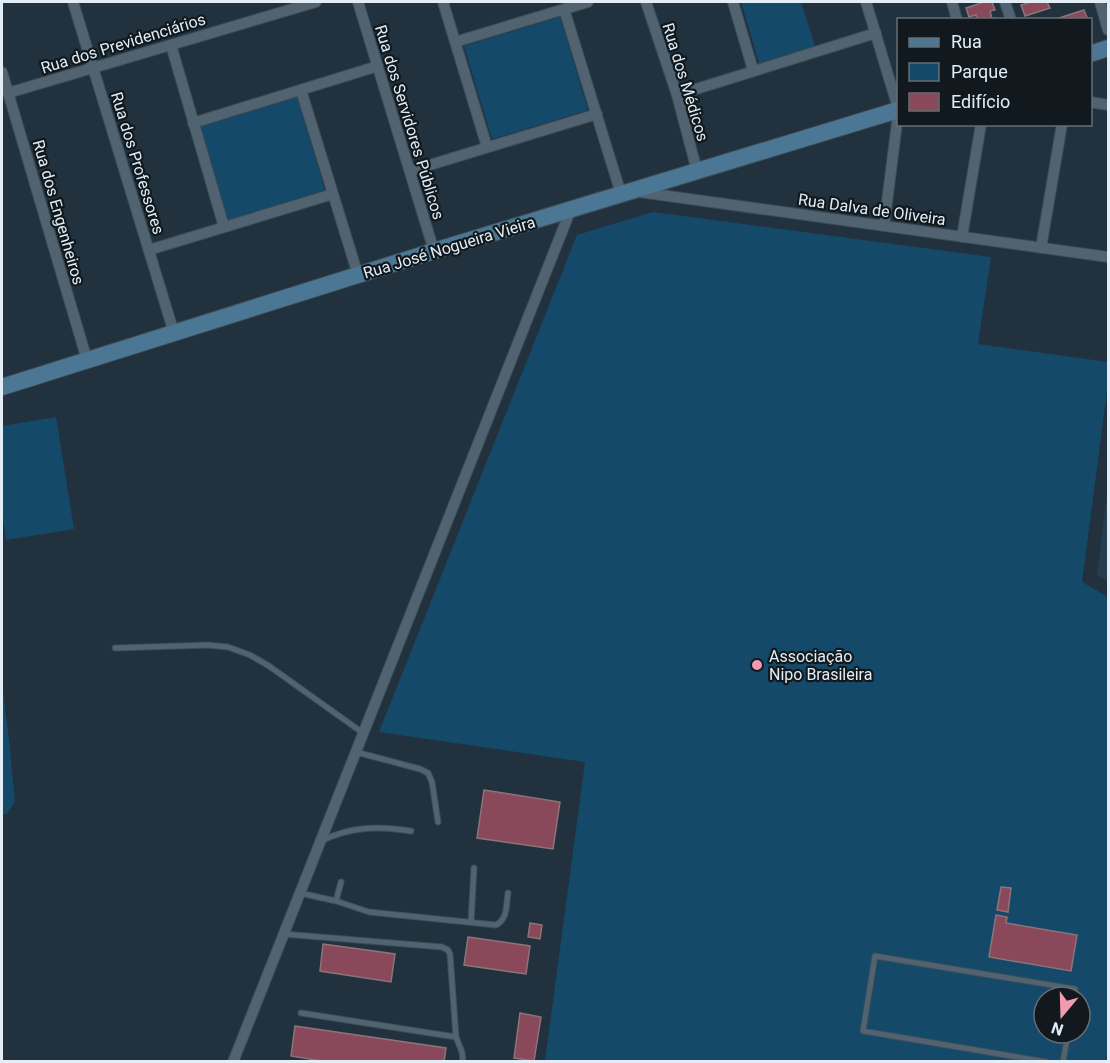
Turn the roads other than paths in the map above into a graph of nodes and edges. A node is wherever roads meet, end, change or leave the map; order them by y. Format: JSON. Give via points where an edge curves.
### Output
{"nodes":[{"id":1,"x":73,"y":2,"type":"edge"},
{"id":2,"x":274,"y":2,"type":"edge"},
{"id":3,"x":316,"y":2,"type":"edge"},
{"id":4,"x":358,"y":2,"type":"edge"},
{"id":5,"x":443,"y":2,"type":"edge"},
{"id":6,"x":588,"y":2,"type":"edge"},
{"id":7,"x":646,"y":2,"type":"edge"},
{"id":8,"x":733,"y":2,"type":"edge"},
{"id":9,"x":866,"y":2,"type":"edge"},
{"id":10,"x":952,"y":2,"type":"edge"},
{"id":11,"x":1005,"y":2,"type":"edge"},
{"id":12,"x":1100,"y":2,"type":"edge"},
{"id":13,"x":564,"y":9,"type":"junction"},
{"id":14,"x":278,"y":13,"type":"junction"},
{"id":15,"x":956,"y":18,"type":"edge"},
{"id":16,"x":1010,"y":18,"type":"edge"},
{"id":17,"x":1108,"y":30,"type":"edge"},
{"id":18,"x":876,"y":33,"type":"junction"},
{"id":19,"x":455,"y":42,"type":"junction"},
{"id":20,"x":171,"y":45,"type":"junction"},
{"id":21,"x":1108,"y":48,"type":"edge"},
{"id":22,"x":1092,"y":53,"type":"edge"},
{"id":23,"x":378,"y":66,"type":"junction"},
{"id":24,"x":93,"y":68,"type":"junction"},
{"id":25,"x":753,"y":70,"type":"junction"},
{"id":26,"x":2,"y":72,"type":"edge"},
{"id":27,"x":301,"y":90,"type":"junction"},
{"id":28,"x":8,"y":93,"type":"junction"},
{"id":29,"x":677,"y":95,"type":"junction"},
{"id":30,"x":1092,"y":102,"type":"edge"},
{"id":31,"x":1108,"y":105,"type":"edge"},
{"id":32,"x":897,"y":107,"type":"edge"},
{"id":33,"x":897,"y":111,"type":"edge"},
{"id":34,"x":597,"y":114,"type":"junction"},
{"id":35,"x":897,"y":119,"type":"edge"},
{"id":36,"x":193,"y":123,"type":"junction"},
{"id":37,"x":981,"y":126,"type":"edge"},
{"id":38,"x":1062,"y":126,"type":"edge"},
{"id":39,"x":487,"y":147,"type":"junction"},
{"id":40,"x":410,"y":171,"type":"junction"},
{"id":41,"x":697,"y":171,"type":"junction"},
{"id":42,"x":626,"y":192,"type":"junction"},
{"id":43,"x":333,"y":194,"type":"junction"},
{"id":44,"x":571,"y":209,"type":"junction"},
{"id":45,"x":884,"y":226,"type":"junction"},
{"id":46,"x":224,"y":227,"type":"junction"},
{"id":47,"x":962,"y":237,"type":"junction"},
{"id":48,"x":1041,"y":248,"type":"junction"},
{"id":49,"x":149,"y":250,"type":"junction"},
{"id":50,"x":435,"y":251,"type":"junction"},
{"id":51,"x":1108,"y":257,"type":"edge"},
{"id":52,"x":358,"y":275,"type":"junction"},
{"id":53,"x":174,"y":333,"type":"junction"},
{"id":54,"x":87,"y":360,"type":"junction"},
{"id":55,"x":2,"y":387,"type":"edge"},
{"id":56,"x":115,"y":648,"type":"dead end"},
{"id":57,"x":363,"y":733,"type":"junction"},
{"id":58,"x":356,"y":752,"type":"junction"},
{"id":59,"x":438,"y":822,"type":"dead end"},
{"id":60,"x":411,"y":831,"type":"dead end"},
{"id":61,"x":320,"y":841,"type":"junction"},
{"id":62,"x":474,"y":868,"type":"dead end"},
{"id":63,"x":341,"y":882,"type":"dead end"},
{"id":64,"x":300,"y":893,"type":"junction"},
{"id":65,"x":508,"y":893,"type":"dead end"},
{"id":66,"x":336,"y":901,"type":"junction"},
{"id":67,"x":471,"y":922,"type":"junction"},
{"id":68,"x":283,"y":934,"type":"junction"},
{"id":69,"x":1056,"y":985,"type":"edge"},
{"id":70,"x":301,"y":1013,"type":"dead end"},
{"id":71,"x":456,"y":1037,"type":"junction"},
{"id":72,"x":1066,"y":1045,"type":"edge"},
{"id":73,"x":1015,"y":1059,"type":"edge"},
{"id":74,"x":233,"y":1062,"type":"edge"},
{"id":75,"x":463,"y":1062,"type":"edge"},
{"id":76,"x":1047,"y":1062,"type":"edge"},
{"id":77,"x":1063,"y":1062,"type":"edge"}],
"edges":[{"from":1,"to":24,"type":"street","name":"Rua dos Professores"},
{"from":2,"to":14,"type":"street"},
{"from":3,"to":14,"type":"street","name":"Rua dos Previdenciários"},
{"from":4,"to":23,"type":"street","name":"Rua dos Servidores Públicos"},
{"from":5,"to":19,"type":"street"},
{"from":6,"to":13,"type":"street"},
{"from":7,"to":29,"type":"street","name":"Rua dos Médicos"},
{"from":8,"to":25,"type":"street"},
{"from":9,"to":18,"type":"street"},
{"from":10,"to":15,"type":"street"},
{"from":11,"to":16,"type":"street"},
{"from":12,"to":17,"type":"street"},
{"from":13,"to":19,"type":"street"},
{"from":13,"to":34,"type":"street"},
{"from":14,"to":20,"type":"street","name":"Rua dos Previdenciários"},
{"from":18,"to":25,"type":"street"},
{"from":18,"to":32,"type":"street"},
{"from":19,"to":39,"type":"street"},
{"from":20,"to":24,"type":"street","name":"Rua dos Previdenciários"},
{"from":20,"to":36,"type":"street"},
{"from":21,"to":22,"type":"street"},
{"from":23,"to":27,"type":"street"},
{"from":23,"to":40,"type":"street","name":"Rua dos Servidores Públicos"},
{"from":24,"to":28,"type":"street","name":"Rua dos Previdenciários"},
{"from":24,"to":49,"type":"street","name":"Rua dos Professores"},
{"from":25,"to":29,"type":"street"},
{"from":26,"to":28,"type":"street","name":"Rua dos Engenheiros"},
{"from":27,"to":36,"type":"street"},
{"from":27,"to":43,"type":"street"},
{"from":28,"to":54,"type":"street","name":"Rua dos Engenheiros"},
{"from":29,"to":41,"type":"street","name":"Rua dos Médicos"},
{"from":30,"to":31,"type":"street"},
{"from":33,"to":41,"type":"street","name":"Rua José Nogueira Vieira"},
{"from":34,"to":39,"type":"street"},
{"from":34,"to":42,"type":"street"},
{"from":35,"to":45,"type":"street"},
{"from":36,"to":46,"type":"street"},
{"from":37,"to":47,"type":"street"},
{"from":38,"to":48,"type":"street"},
{"from":39,"to":40,"type":"street"},
{"from":40,"to":50,"type":"street","name":"Rua dos Servidores Públicos"},
{"from":41,"to":42,"type":"street","name":"Rua José Nogueira Vieira"},
{"from":42,"to":44,"type":"street","name":"Rua José Nogueira Vieira"},
{"from":42,"to":45,"type":"street","name":"Rua Dalva de Oliveira"},
{"from":43,"to":46,"type":"street"},
{"from":43,"to":52,"type":"street"},
{"from":44,"to":50,"type":"street","name":"Rua José Nogueira Vieira"},
{"from":44,"to":57,"type":"street"},
{"from":45,"to":47,"type":"street","name":"Rua Dalva de Oliveira"},
{"from":46,"to":49,"type":"street"},
{"from":47,"to":48,"type":"street","name":"Rua Dalva de Oliveira"},
{"from":48,"to":51,"type":"street","name":"Rua Dalva de Oliveira"},
{"from":49,"to":53,"type":"street","name":"Rua dos Professores"},
{"from":50,"to":52,"type":"street","name":"Rua José Nogueira Vieira"},
{"from":52,"to":53,"type":"street","name":"Rua José Nogueira Vieira"},
{"from":53,"to":54,"type":"street","name":"Rua José Nogueira Vieira"},
{"from":54,"to":55,"type":"street","name":"Rua José Nogueira Vieira"},
{"from":56,"to":57,"type":"lane","via":[[228,647],[269,666]]},
{"from":57,"to":58,"type":"street"},
{"from":58,"to":59,"type":"lane","via":[[428,773]]},
{"from":58,"to":61,"type":"street"},
{"from":60,"to":61,"type":"lane","via":[[358,829]]},
{"from":61,"to":64,"type":"street"},
{"from":62,"to":67,"type":"lane"},
{"from":63,"to":66,"type":"lane"},
{"from":64,"to":66,"type":"lane"},
{"from":64,"to":68,"type":"street"},
{"from":65,"to":67,"type":"lane","via":[[502,922]]},
{"from":66,"to":67,"type":"lane","via":[[369,912]]},
{"from":68,"to":71,"type":"lane","via":[[448,950]]},
{"from":68,"to":74,"type":"street"},
{"from":69,"to":73,"type":"lane","via":[[875,956],[862,1031]]},
{"from":70,"to":71,"type":"lane"},
{"from":71,"to":75,"type":"lane"},
{"from":72,"to":77,"type":"lane"},
{"from":73,"to":76,"type":"lane"}]}
